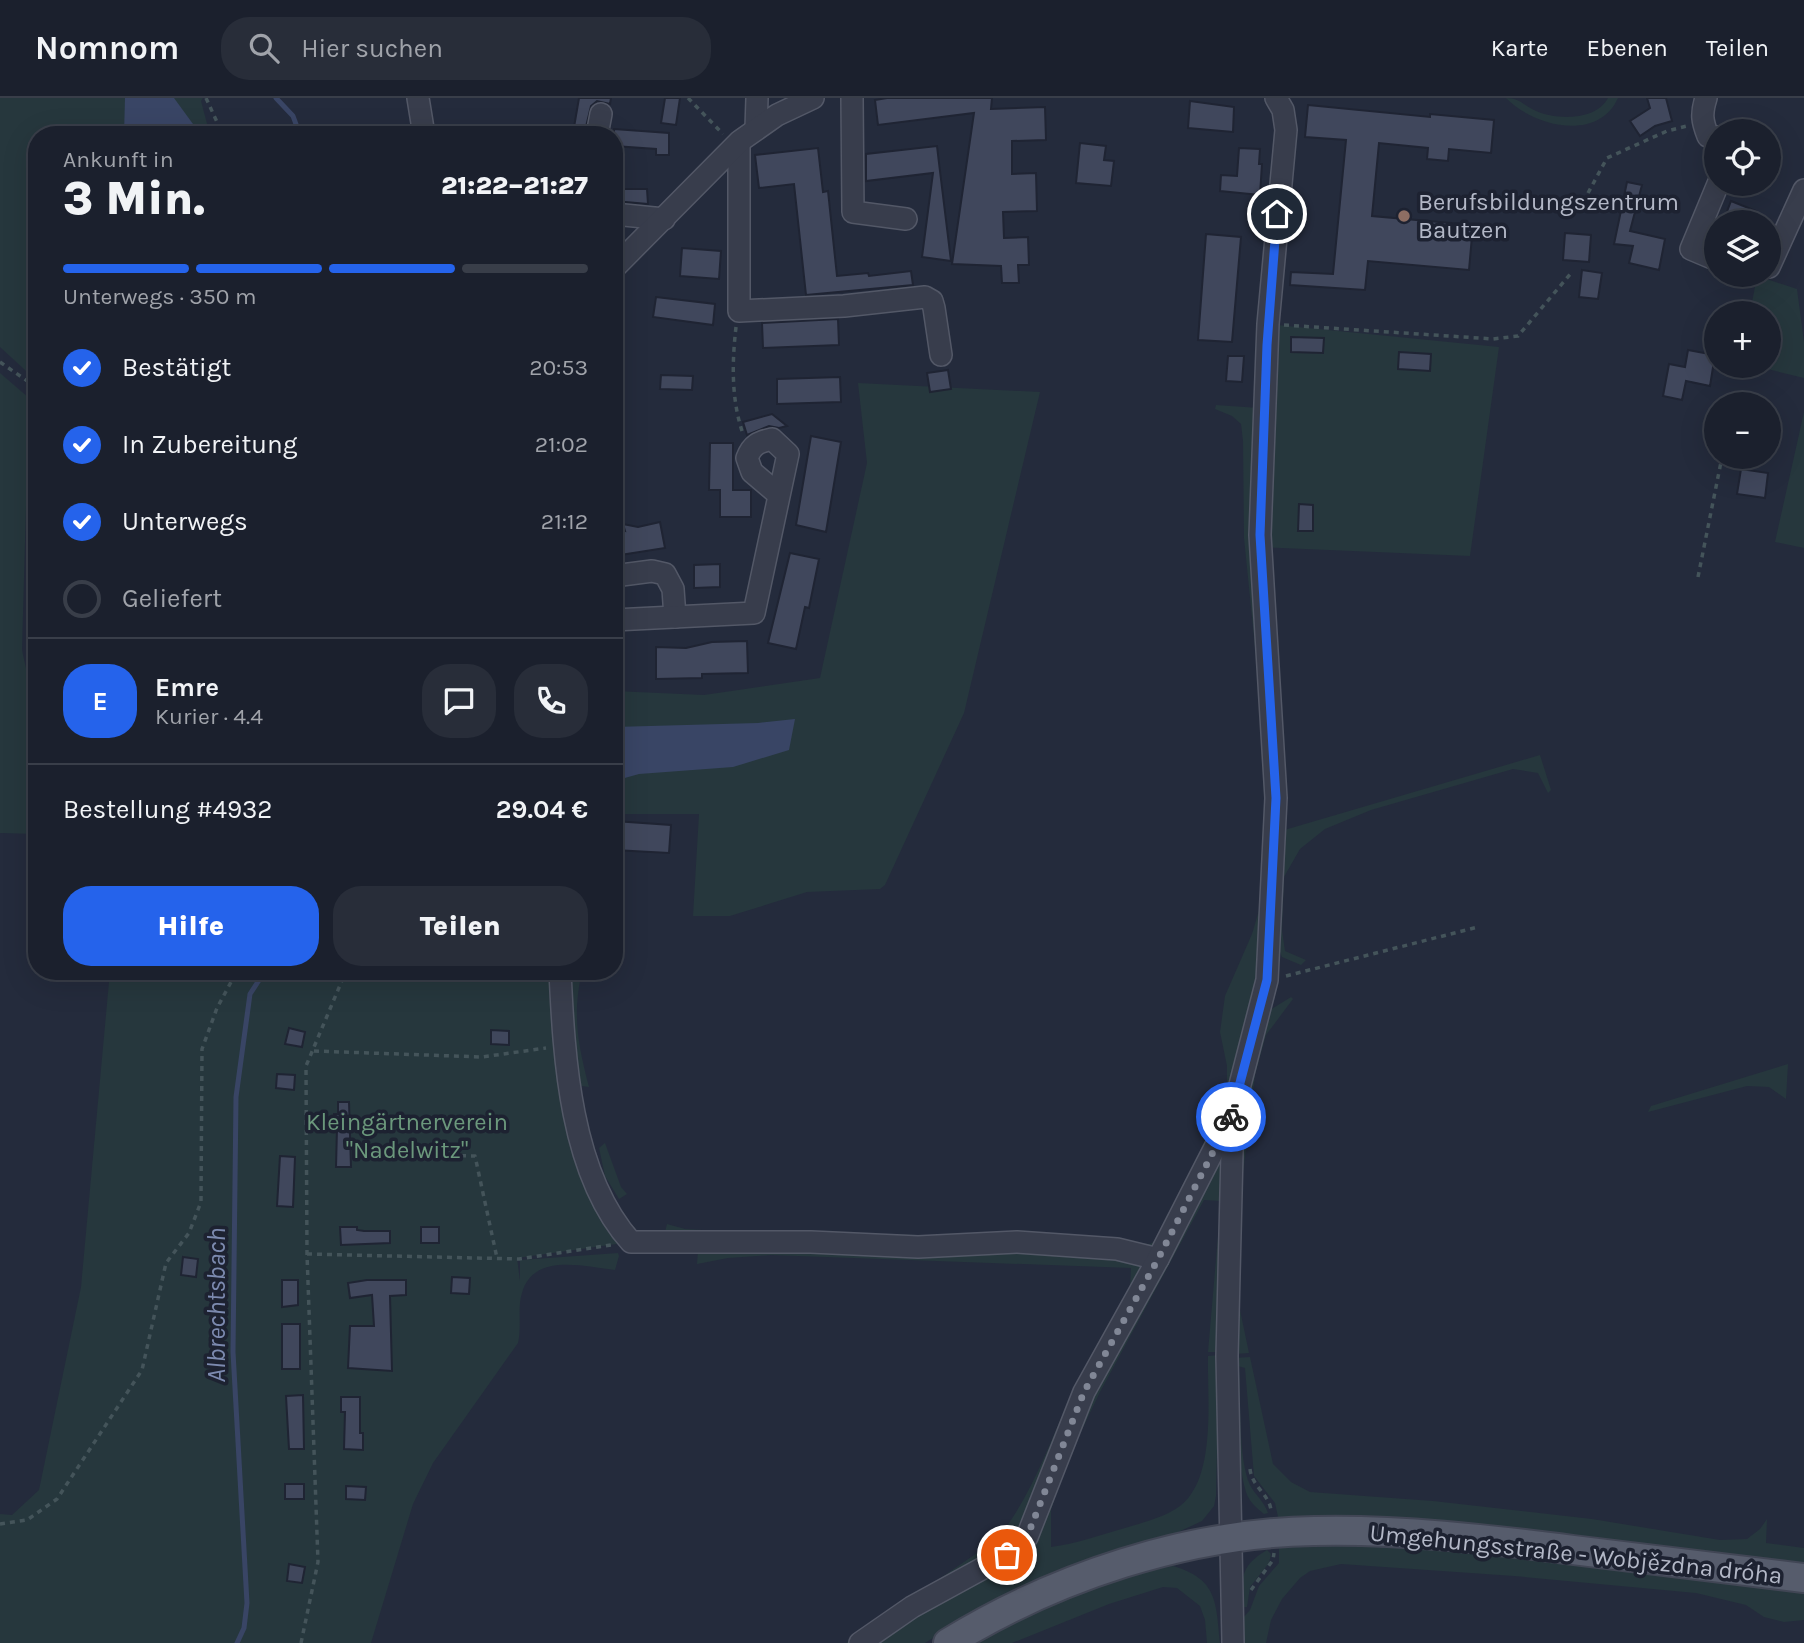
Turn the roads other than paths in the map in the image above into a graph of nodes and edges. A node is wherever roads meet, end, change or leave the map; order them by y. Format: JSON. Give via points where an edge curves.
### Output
{"nodes":[{"id":1,"x":418,"y":98,"type":"edge"},
{"id":2,"x":757,"y":98,"type":"edge"},
{"id":3,"x":813,"y":98,"type":"edge"},
{"id":4,"x":852,"y":98,"type":"edge"},
{"id":5,"x":1276,"y":98,"type":"edge"},
{"id":6,"x":1706,"y":98,"type":"edge"},
{"id":7,"x":1708,"y":119,"type":"edge"},
{"id":8,"x":423,"y":126,"type":"edge"},
{"id":9,"x":743,"y":140,"type":"junction"},
{"id":10,"x":1804,"y":190,"type":"edge"},
{"id":11,"x":623,"y":215,"type":"edge"},
{"id":12,"x":1704,"y":218,"type":"edge"},
{"id":13,"x":664,"y":219,"type":"junction"},
{"id":14,"x":906,"y":219,"type":"dead end"},
{"id":15,"x":1781,"y":241,"type":"edge"},
{"id":16,"x":1704,"y":254,"type":"edge"},
{"id":17,"x":623,"y":259,"type":"edge"},
{"id":18,"x":941,"y":355,"type":"dead end"},
{"id":19,"x":779,"y":495,"type":"junction"},
{"id":20,"x":623,"y":575,"type":"edge"},
{"id":21,"x":675,"y":617,"type":"junction"},
{"id":22,"x":623,"y":620,"type":"edge"},
{"id":23,"x":560,"y":980,"type":"edge"},
{"id":24,"x":1233,"y":1112,"type":"junction"},
{"id":25,"x":1158,"y":1259,"type":"junction"},
{"id":26,"x":1231,"y":1539,"type":"junction"},
{"id":27,"x":1804,"y":1578,"type":"edge"},
{"id":28,"x":860,"y":1643,"type":"edge"},
{"id":29,"x":948,"y":1643,"type":"edge"},
{"id":30,"x":1233,"y":1643,"type":"edge"}],
"edges":[{"from":1,"to":8,"type":"street"},
{"from":2,"to":9,"type":"street"},
{"from":3,"to":9,"type":"street","via":[[777,115]]},
{"from":4,"to":14,"type":"street","via":[[853,212]]},
{"from":5,"to":24,"type":"street","via":[[1286,130],[1268,324],[1261,547],[1276,798],[1267,980]]},
{"from":6,"to":7,"type":"street"},
{"from":9,"to":13,"type":"street"},
{"from":9,"to":18,"type":"street","via":[[738,312],[925,297],[934,308]]},
{"from":10,"to":15,"type":"street"},
{"from":11,"to":13,"type":"street"},
{"from":12,"to":16,"type":"street","via":[[1691,249]]},
{"from":13,"to":17,"type":"street"},
{"from":19,"to":19,"type":"street","via":[[752,472],[747,458],[751,447],[772,439],[788,454]]},
{"from":19,"to":21,"type":"street","via":[[754,613]]},
{"from":20,"to":21,"type":"street","via":[[652,570],[665,574],[673,589]]},
{"from":21,"to":22,"type":"street"},
{"from":23,"to":25,"type":"street","via":[[563,1045],[578,1128],[597,1190],[615,1225],[631,1242],[918,1247],[1017,1242],[1117,1249]]},
{"from":24,"to":25,"type":"street"},
{"from":24,"to":26,"type":"street","via":[[1227,1356]]},
{"from":25,"to":28,"type":"street","via":[[1084,1392],[1027,1537],[1007,1555],[912,1607]]},
{"from":26,"to":27,"type":"main road","name":"Umgehungsstraße - Wobjězdna dróha","via":[[1313,1531],[1426,1534]]},
{"from":26,"to":29,"type":"main road","name":"Umgehungsstraße - Wobjězdna dróha","via":[[1102,1570]]},
{"from":26,"to":30,"type":"street"}]}
